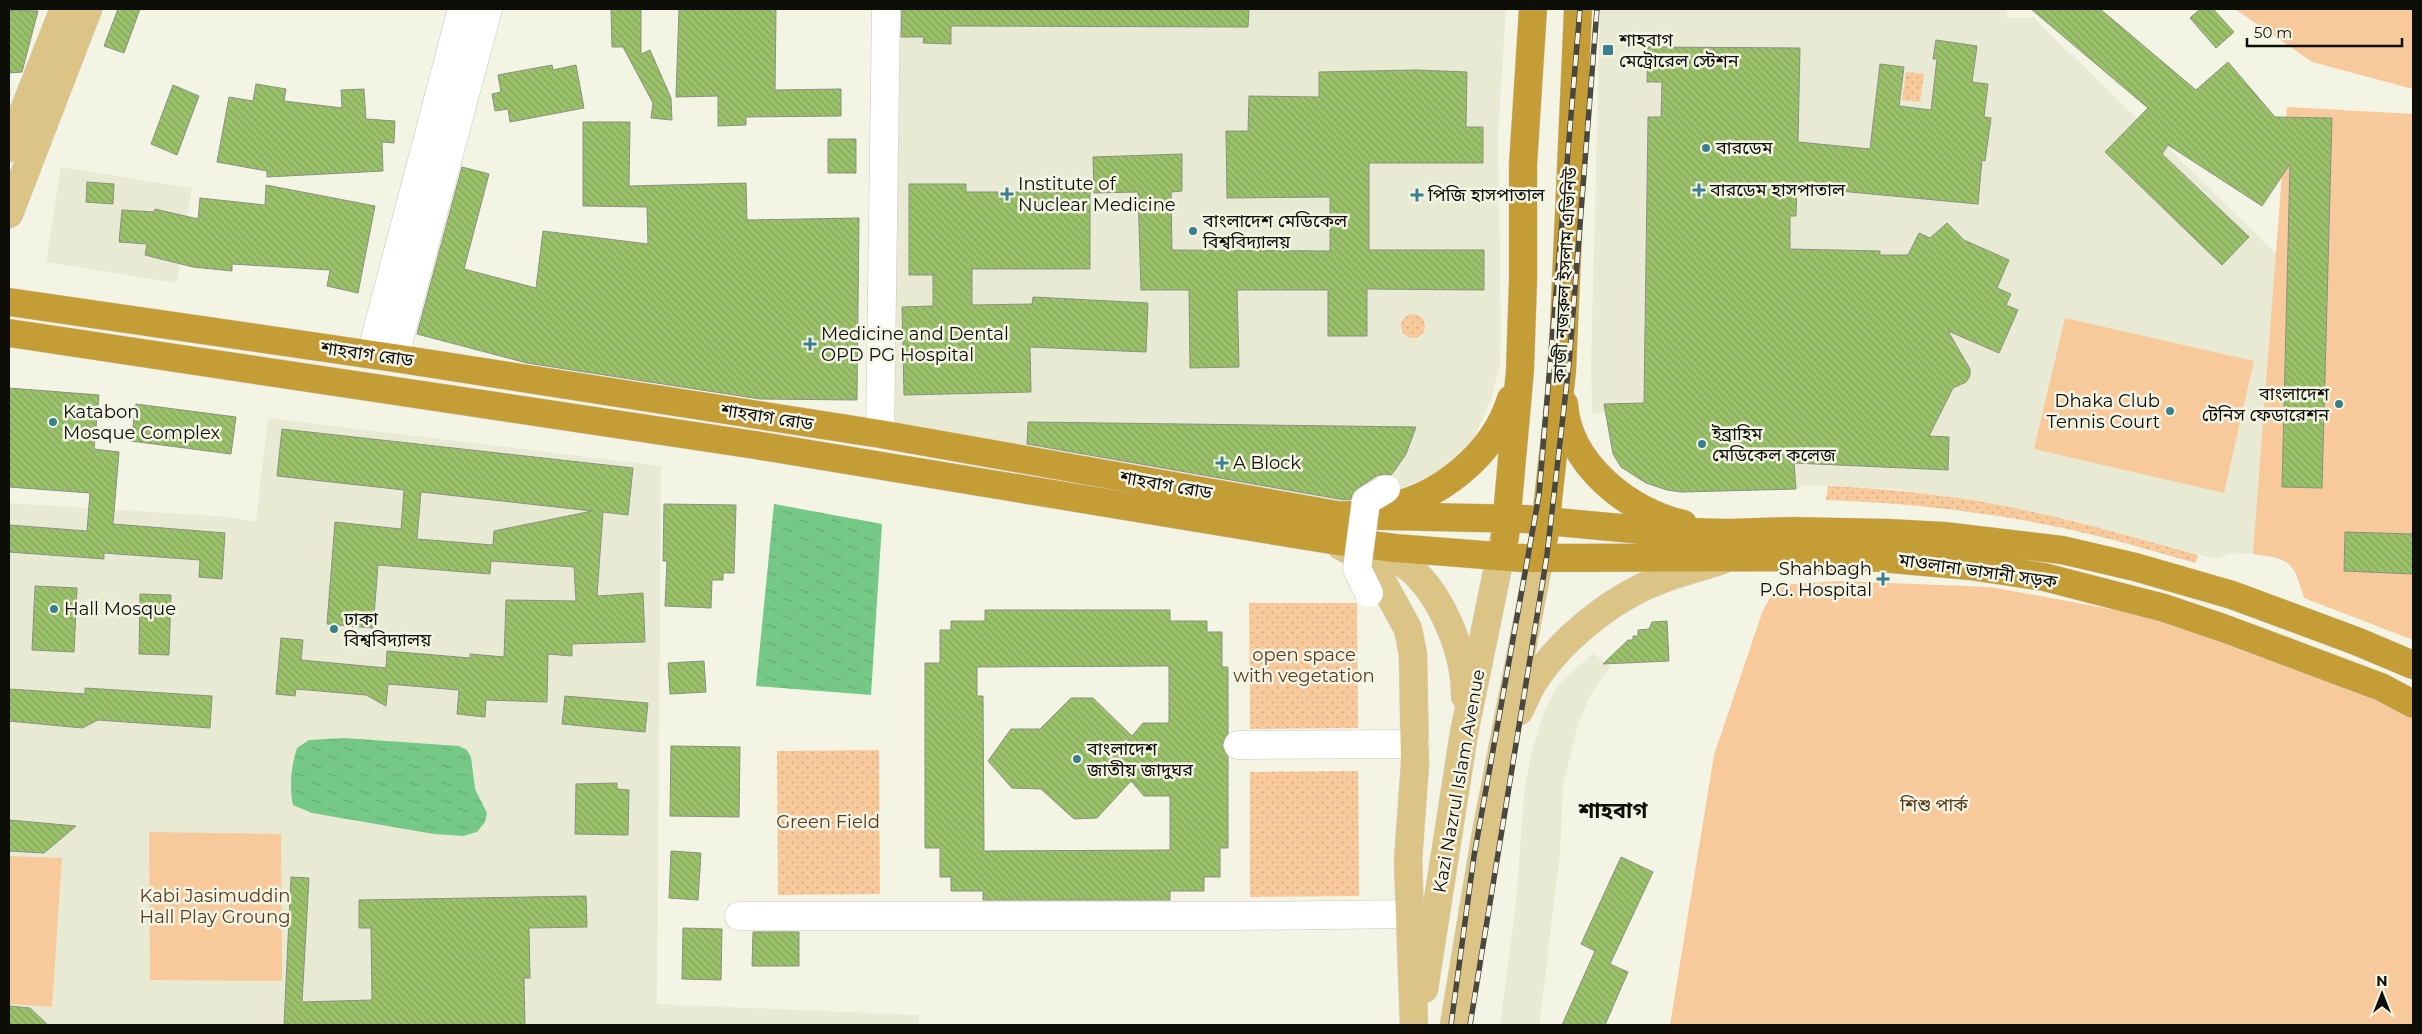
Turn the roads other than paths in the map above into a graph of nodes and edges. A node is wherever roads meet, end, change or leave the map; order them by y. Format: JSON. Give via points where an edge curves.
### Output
{"nodes":[{"id":1,"x":64,"y":9,"type":"edge"},
{"id":2,"x":88,"y":9,"type":"edge"},
{"id":3,"x":462,"y":9,"type":"edge"},
{"id":4,"x":488,"y":9,"type":"edge"},
{"id":5,"x":886,"y":9,"type":"edge"},
{"id":6,"x":1533,"y":9,"type":"edge"},
{"id":7,"x":1578,"y":9,"type":"edge"},
{"id":8,"x":448,"y":112,"type":"junction"},
{"id":9,"x":9,"y":148,"type":"edge"},
{"id":10,"x":9,"y":214,"type":"edge"},
{"id":11,"x":9,"y":302,"type":"edge"},
{"id":12,"x":9,"y":333,"type":"edge"},
{"id":13,"x":383,"y":356,"type":"junction"},
{"id":14,"x":1520,"y":370,"type":"junction"},
{"id":15,"x":1562,"y":370,"type":"junction"},
{"id":16,"x":880,"y":434,"type":"junction"},
{"id":17,"x":1386,"y":489,"type":"dead end"},
{"id":18,"x":1334,"y":528,"type":"junction"},
{"id":19,"x":1524,"y":538,"type":"junction"},
{"id":20,"x":1727,"y":546,"type":"junction"},
{"id":21,"x":1369,"y":593,"type":"dead end"},
{"id":22,"x":2413,"y":665,"type":"edge"},
{"id":23,"x":2413,"y":704,"type":"edge"},
{"id":24,"x":1464,"y":733,"type":"junction"},
{"id":25,"x":1507,"y":737,"type":"junction"},
{"id":26,"x":1416,"y":744,"type":"junction"},
{"id":27,"x":1238,"y":745,"type":"dead end"},
{"id":28,"x":1409,"y":914,"type":"junction"},
{"id":29,"x":739,"y":916,"type":"dead end"},
{"id":30,"x":1414,"y":1025,"type":"edge"},
{"id":31,"x":1418,"y":1025,"type":"edge"},
{"id":32,"x":1454,"y":1025,"type":"edge"}],
"edges":[{"from":1,"to":9,"type":"main road"},
{"from":2,"to":10,"type":"main road"},
{"from":3,"to":8,"type":"street"},
{"from":4,"to":8,"type":"street"},
{"from":5,"to":16,"type":"street"},
{"from":6,"to":14,"type":"highway","via":[[1523,165]]},
{"from":7,"to":15,"type":"highway","name":"কাজী নজরুল ইসলাম এভিনিউ"},
{"from":8,"to":13,"type":"street"},
{"from":11,"to":13,"type":"highway","name":"শাহবাগ রোড"},
{"from":12,"to":18,"type":"highway","name":"শাহবাগ রোড"},
{"from":13,"to":16,"type":"highway","name":"শাহবাগ রোড"},
{"from":14,"to":18,"type":"highway","via":[[1506,415],[1492,439],[1456,475],[1416,499]]},
{"from":14,"to":19,"type":"highway"},
{"from":15,"to":19,"type":"highway","name":"কাজী নজরুল ইসলাম এভিনিউ"},
{"from":15,"to":20,"type":"highway","via":[[1565,413],[1571,434],[1582,457],[1602,479],[1639,507]]},
{"from":16,"to":18,"type":"highway","name":"শাহবাগ রোড"},
{"from":17,"to":21,"type":"street","bridge":true,"via":[[1366,502],[1357,569]]},
{"from":18,"to":19,"type":"highway","name":"শাহবাগ রোড"},
{"from":18,"to":19,"type":"highway","name":"শাহবাগ রোড","via":[[1395,548]]},
{"from":18,"to":24,"type":"main road","via":[[1412,570],[1435,599],[1454,636],[1465,679]]},
{"from":18,"to":26,"type":"main road","via":[[1371,567],[1408,629],[1413,654]]},
{"from":19,"to":20,"type":"highway","name":"মাওলানা ভাসানী সড়ক"},
{"from":19,"to":20,"type":"highway","name":"মাওলানা ভাসানী সড়ক","via":[[1653,531]]},
{"from":19,"to":24,"type":"main road","name":"Kazi Nazrul Islam Avenue"},
{"from":19,"to":25,"type":"main road","name":"Kazi Nazrul Islam Avenue"},
{"from":20,"to":22,"type":"highway","name":"মাওলানা ভাসানী সড়ক","via":[[1819,531],[1944,536],[2062,550],[2218,590]]},
{"from":20,"to":23,"type":"highway","name":"মাওলানা ভাসানী সড়ক","via":[[1970,566],[2044,577],[2164,608],[2223,628],[2381,687]]},
{"from":20,"to":25,"type":"main road","via":[[1618,602],[1583,627],[1556,653],[1533,683]]},
{"from":24,"to":31,"type":"main road","name":"Kazi Nazrul Islam Avenue"},
{"from":25,"to":32,"type":"main road","name":"Kazi Nazrul Islam Avenue","via":[[1488,824]]},
{"from":26,"to":27,"type":"street"},
{"from":26,"to":28,"type":"main road","via":[[1408,861]]},
{"from":28,"to":29,"type":"street"},
{"from":28,"to":30,"type":"main road"}]}
